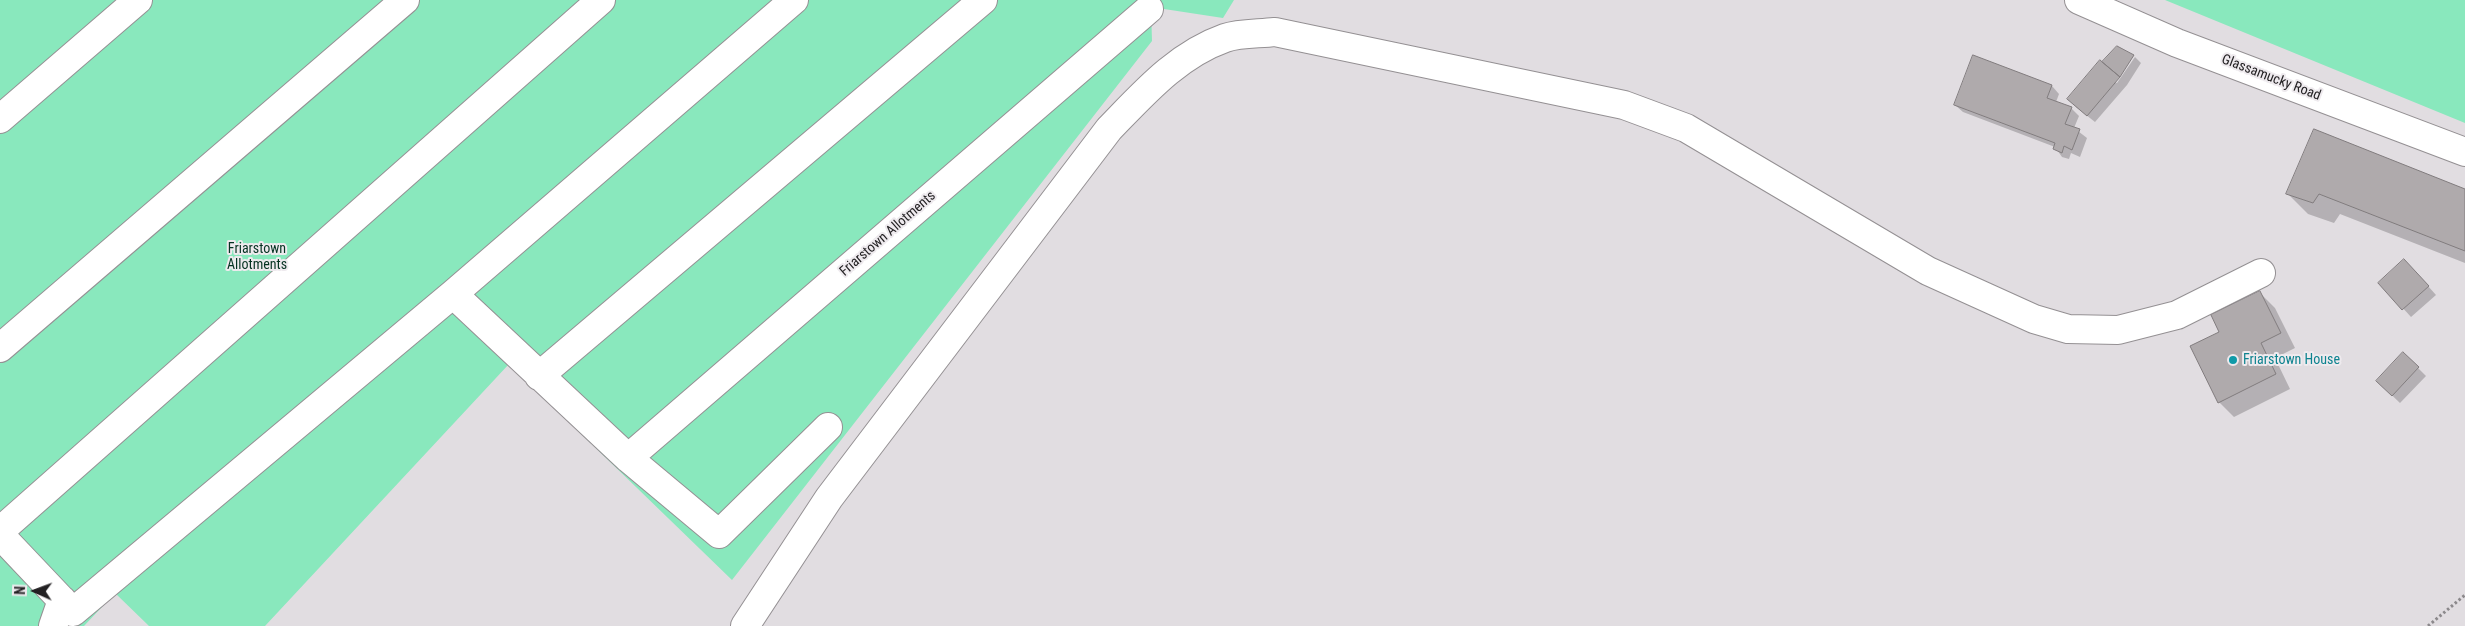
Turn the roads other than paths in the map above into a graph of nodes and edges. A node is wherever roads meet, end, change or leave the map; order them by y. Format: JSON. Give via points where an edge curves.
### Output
{"nodes":[{"id":1,"x":138,"y":0,"type":"edge"},
{"id":2,"x":405,"y":0,"type":"edge"},
{"id":3,"x":601,"y":0,"type":"edge"},
{"id":4,"x":794,"y":0,"type":"edge"},
{"id":5,"x":983,"y":0,"type":"edge"},
{"id":6,"x":2079,"y":0,"type":"edge"},
{"id":7,"x":1149,"y":9,"type":"dead end"},
{"id":8,"x":0,"y":119,"type":"edge"},
{"id":9,"x":2465,"y":152,"type":"edge"},
{"id":10,"x":2262,"y":273,"type":"dead end"},
{"id":11,"x":453,"y":294,"type":"junction"},
{"id":12,"x":0,"y":348,"type":"edge"},
{"id":13,"x":539,"y":376,"type":"junction"},
{"id":14,"x":828,"y":427,"type":"dead end"},
{"id":15,"x":628,"y":458,"type":"junction"},
{"id":16,"x":0,"y":531,"type":"edge"},
{"id":17,"x":0,"y":535,"type":"edge"},
{"id":18,"x":62,"y":600,"type":"junction"},
{"id":19,"x":53,"y":626,"type":"edge"},
{"id":20,"x":745,"y":626,"type":"edge"}],
"edges":[{"from":1,"to":8,"type":"street"},
{"from":2,"to":12,"type":"street"},
{"from":3,"to":16,"type":"street"},
{"from":4,"to":11,"type":"street"},
{"from":5,"to":13,"type":"street"},
{"from":6,"to":9,"type":"street","name":"Glassamucky Road","via":[[2177,43]]},
{"from":7,"to":15,"type":"street","name":"Friarstown Allotments"},
{"from":10,"to":20,"type":"street","via":[[2177,315],[2118,330],[2068,329],[2034,319],[1928,271],[1686,128],[1624,105],[1274,32],[1227,37],[1192,53],[1153,83],[1109,129],[829,498]]},
{"from":11,"to":13,"type":"street"},
{"from":11,"to":18,"type":"street","via":[[74,612]]},
{"from":13,"to":15,"type":"street"},
{"from":14,"to":15,"type":"street","via":[[719,534]]},
{"from":17,"to":18,"type":"street"},
{"from":18,"to":19,"type":"street"}]}
